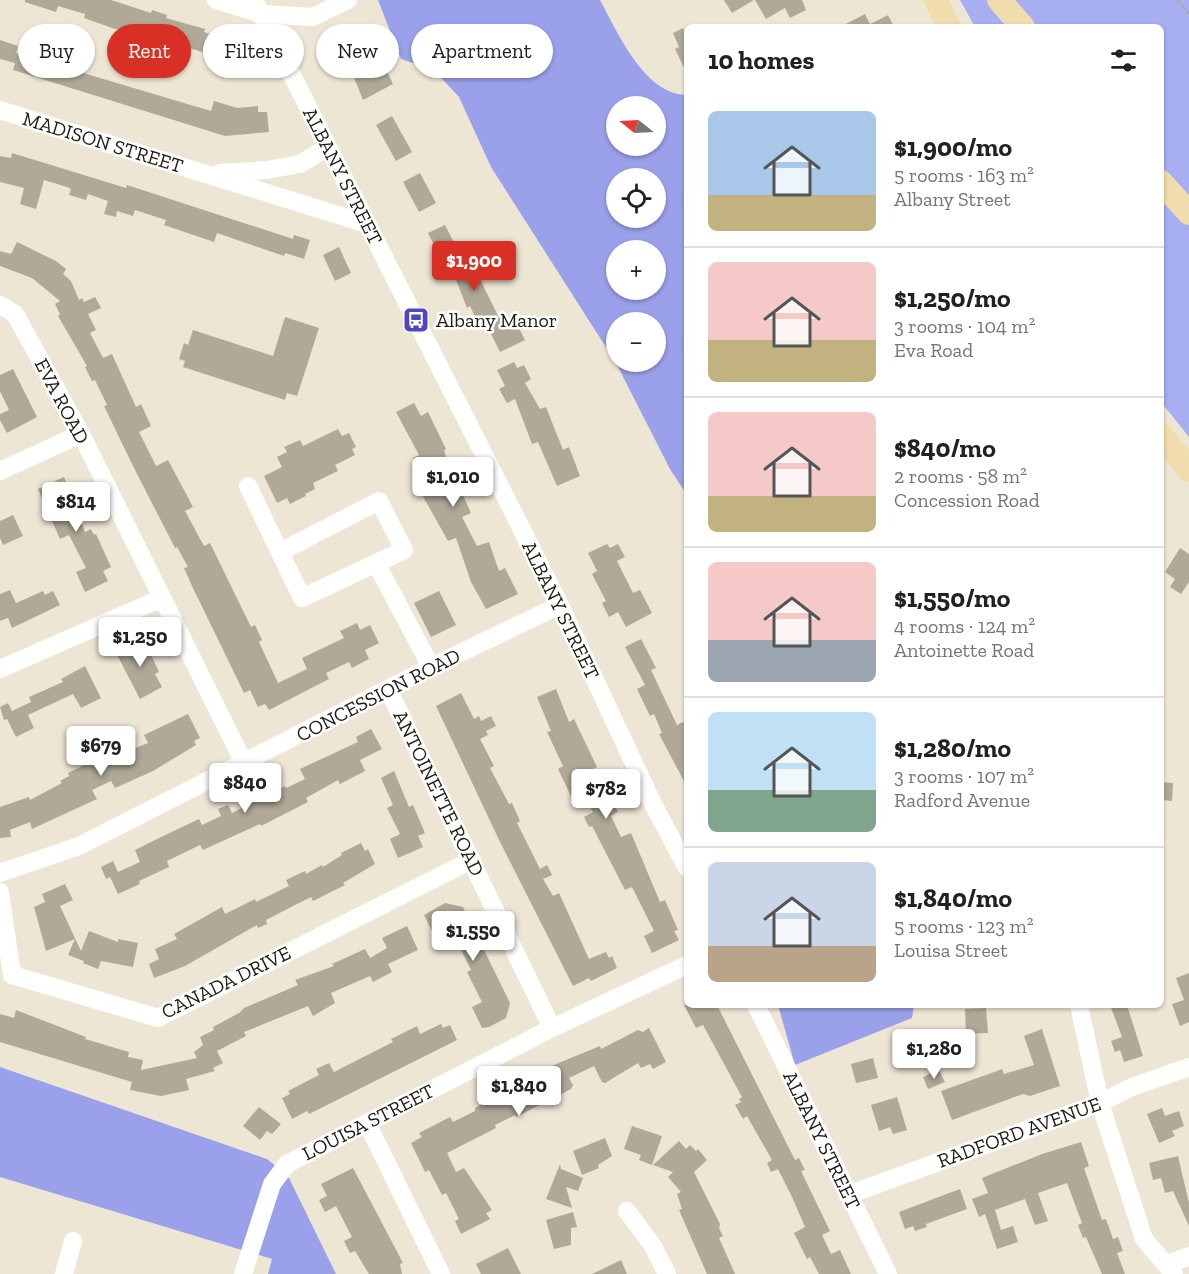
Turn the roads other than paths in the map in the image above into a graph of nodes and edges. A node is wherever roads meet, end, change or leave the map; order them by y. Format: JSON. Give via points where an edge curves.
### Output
{"nodes":[{"id":1,"x":216,"y":0,"type":"edge"},
{"id":2,"x":348,"y":0,"type":"edge"},
{"id":3,"x":936,"y":0,"type":"edge"},
{"id":4,"x":999,"y":0,"type":"edge"},
{"id":5,"x":257,"y":7,"type":"edge"},
{"id":6,"x":948,"y":24,"type":"edge"},
{"id":7,"x":1020,"y":24,"type":"edge"},
{"id":8,"x":0,"y":110,"type":"edge"},
{"id":9,"x":328,"y":147,"type":"junction"},
{"id":10,"x":206,"y":174,"type":"junction"},
{"id":11,"x":1164,"y":185,"type":"edge"},
{"id":12,"x":1189,"y":213,"type":"edge"},
{"id":13,"x":368,"y":224,"type":"junction"},
{"id":14,"x":0,"y":305,"type":"edge"},
{"id":15,"x":81,"y":434,"type":"junction"},
{"id":16,"x":1164,"y":439,"type":"edge"},
{"id":17,"x":1189,"y":470,"type":"edge"},
{"id":18,"x":0,"y":471,"type":"edge"},
{"id":19,"x":248,"y":486,"type":"dead end"},
{"id":20,"x":280,"y":552,"type":"junction"},
{"id":21,"x":376,"y":563,"type":"junction"},
{"id":22,"x":162,"y":598,"type":"junction"},
{"id":23,"x":560,"y":605,"type":"junction"},
{"id":24,"x":431,"y":667,"type":"junction"},
{"id":25,"x":0,"y":669,"type":"edge"},
{"id":26,"x":388,"y":689,"type":"junction"},
{"id":27,"x":244,"y":763,"type":"junction"},
{"id":28,"x":472,"y":860,"type":"junction"},
{"id":29,"x":684,"y":862,"type":"edge"},
{"id":30,"x":0,"y":873,"type":"edge"},
{"id":31,"x":0,"y":892,"type":"edge"},
{"id":32,"x":684,"y":966,"type":"edge"},
{"id":33,"x":757,"y":1008,"type":"edge"},
{"id":34,"x":1081,"y":1008,"type":"edge"},
{"id":35,"x":552,"y":1028,"type":"junction"},
{"id":36,"x":1189,"y":1067,"type":"edge"},
{"id":37,"x":1100,"y":1103,"type":"junction"},
{"id":38,"x":366,"y":1124,"type":"junction"},
{"id":39,"x":848,"y":1195,"type":"junction"},
{"id":40,"x":627,"y":1211,"type":"dead end"},
{"id":41,"x":74,"y":1241,"type":"dead end"},
{"id":42,"x":1189,"y":1256,"type":"edge"},
{"id":43,"x":1171,"y":1269,"type":"edge"},
{"id":44,"x":64,"y":1274,"type":"edge"},
{"id":45,"x":243,"y":1274,"type":"edge"},
{"id":46,"x":441,"y":1274,"type":"edge"},
{"id":47,"x":667,"y":1274,"type":"edge"},
{"id":48,"x":888,"y":1274,"type":"edge"}],
"edges":[{"from":1,"to":5,"type":"street"},
{"from":2,"to":5,"type":"street","via":[[313,17]]},
{"from":3,"to":6,"type":"main road"},
{"from":4,"to":7,"type":"main road"},
{"from":5,"to":9,"type":"street","name":"ALBANY STREET"},
{"from":8,"to":10,"type":"street","name":"MADISON STREET"},
{"from":9,"to":10,"type":"street","name":"MADISON STREET","via":[[300,164]]},
{"from":9,"to":13,"type":"street","name":"ALBANY STREET"},
{"from":10,"to":13,"type":"street","name":"MADISON STREET"},
{"from":11,"to":12,"type":"main road"},
{"from":13,"to":23,"type":"street","name":"ALBANY STREET"},
{"from":14,"to":15,"type":"street","name":"EVA ROAD","via":[[15,314]]},
{"from":15,"to":18,"type":"street"},
{"from":15,"to":22,"type":"street","name":"EVA ROAD"},
{"from":16,"to":17,"type":"main road"},
{"from":19,"to":20,"type":"street"},
{"from":20,"to":21,"type":"street","via":[[302,598]]},
{"from":20,"to":21,"type":"street","via":[[380,501],[404,550]]},
{"from":21,"to":24,"type":"street"},
{"from":22,"to":25,"type":"street"},
{"from":22,"to":27,"type":"street","name":"EVA ROAD"},
{"from":23,"to":24,"type":"street","name":"CONCESSION ROAD"},
{"from":23,"to":29,"type":"street","name":"ALBANY STREET"},
{"from":24,"to":26,"type":"street","name":"CONCESSION ROAD"},
{"from":26,"to":27,"type":"street","name":"CONCESSION ROAD"},
{"from":26,"to":28,"type":"street","name":"ANTOINETTE ROAD"},
{"from":27,"to":30,"type":"street","name":"CONCESSION ROAD","via":[[79,846]]},
{"from":28,"to":31,"type":"street","name":"CANADA DRIVE","via":[[158,1018],[12,975]]},
{"from":28,"to":35,"type":"street","name":"ANTOINETTE ROAD"},
{"from":32,"to":35,"type":"street","name":"LOUISA STREET"},
{"from":33,"to":39,"type":"street","name":"ALBANY STREET"},
{"from":34,"to":37,"type":"street"},
{"from":35,"to":38,"type":"street","name":"LOUISA STREET"},
{"from":36,"to":37,"type":"street","name":"RADFORD AVENUE"},
{"from":37,"to":39,"type":"street","name":"RADFORD AVENUE"},
{"from":37,"to":43,"type":"street","via":[[1144,1239]]},
{"from":38,"to":45,"type":"street","name":"LOUISA STREET","via":[[287,1164],[272,1184]]},
{"from":38,"to":46,"type":"street"},
{"from":39,"to":48,"type":"street","name":"ALBANY STREET"},
{"from":40,"to":47,"type":"street","via":[[653,1246]]},
{"from":41,"to":44,"type":"street"},
{"from":42,"to":43,"type":"street"}]}
